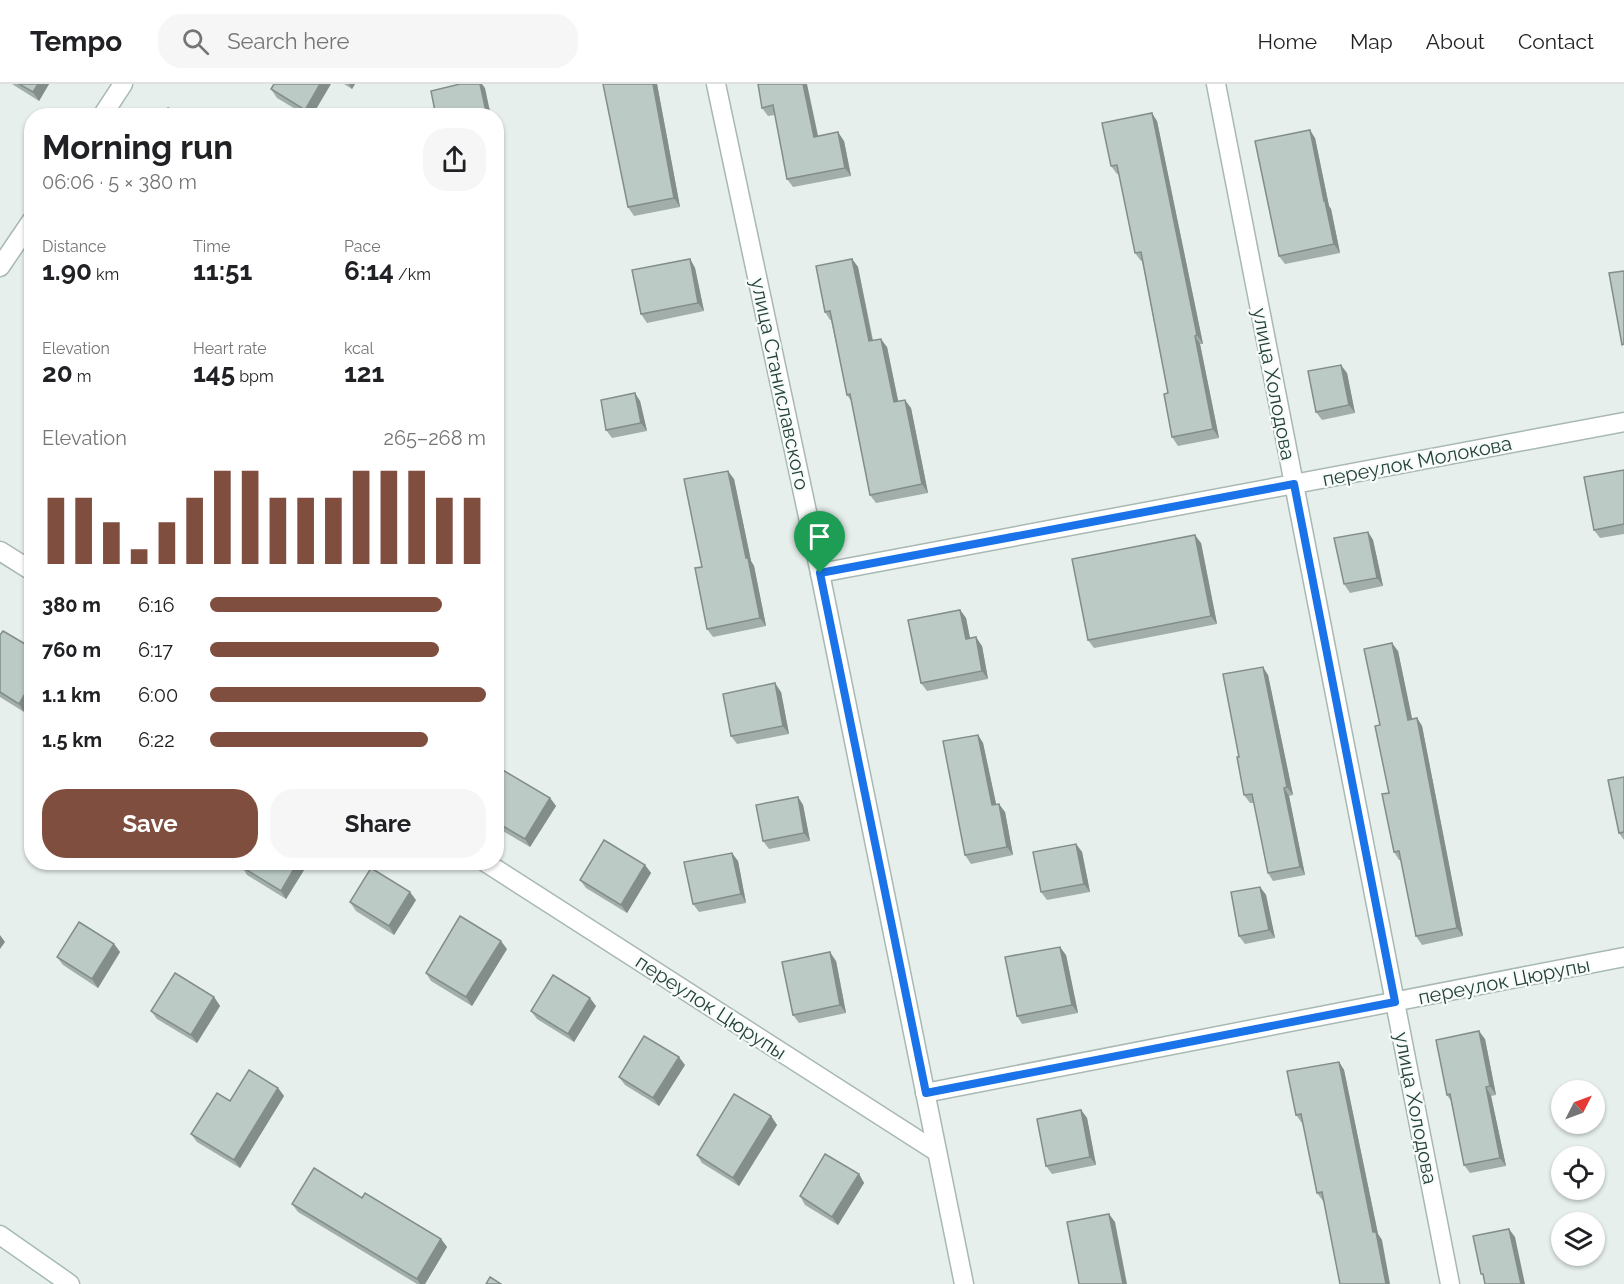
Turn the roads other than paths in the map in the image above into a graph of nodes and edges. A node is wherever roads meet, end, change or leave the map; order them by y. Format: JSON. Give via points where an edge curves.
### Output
{"nodes":[{"id":1,"x":123,"y":84,"type":"edge"},
{"id":2,"x":716,"y":84,"type":"edge"},
{"id":3,"x":1216,"y":84,"type":"edge"},
{"id":4,"x":107,"y":108,"type":"edge"},
{"id":5,"x":24,"y":232,"type":"edge"},
{"id":6,"x":0,"y":267,"type":"edge"},
{"id":7,"x":1624,"y":422,"type":"edge"},
{"id":8,"x":1294,"y":484,"type":"junction"},
{"id":9,"x":0,"y":551,"type":"edge"},
{"id":10,"x":24,"y":566,"type":"edge"},
{"id":11,"x":820,"y":573,"type":"junction"},
{"id":12,"x":497,"y":870,"type":"edge"},
{"id":13,"x":1624,"y":957,"type":"edge"},
{"id":14,"x":1395,"y":1002,"type":"junction"},
{"id":15,"x":926,"y":1093,"type":"junction"},
{"id":16,"x":937,"y":1152,"type":"junction"},
{"id":17,"x":0,"y":1235,"type":"edge"},
{"id":18,"x":70,"y":1284,"type":"edge"},
{"id":19,"x":964,"y":1284,"type":"edge"},
{"id":20,"x":1450,"y":1284,"type":"edge"}],
"edges":[{"from":1,"to":4,"type":"street"},
{"from":2,"to":11,"type":"street","name":"улица Станиславского"},
{"from":3,"to":8,"type":"street","name":"улица Холодова"},
{"from":5,"to":6,"type":"street"},
{"from":7,"to":8,"type":"street","name":"переулок Молокова"},
{"from":8,"to":11,"type":"street","name":"переулок Молокова"},
{"from":8,"to":14,"type":"street","name":"улица Холодова"},
{"from":9,"to":10,"type":"street"},
{"from":11,"to":15,"type":"street","name":"улица Станиславского"},
{"from":12,"to":16,"type":"street","name":"переулок Цюрупы"},
{"from":13,"to":14,"type":"street","name":"переулок Цюрупы"},
{"from":14,"to":15,"type":"street","name":"переулок Цюрупы"},
{"from":14,"to":20,"type":"street","name":"улица Холодова"},
{"from":15,"to":16,"type":"street","name":"улица Станиславского"},
{"from":16,"to":19,"type":"street","name":"улица Станиславского"},
{"from":17,"to":18,"type":"street"}]}
